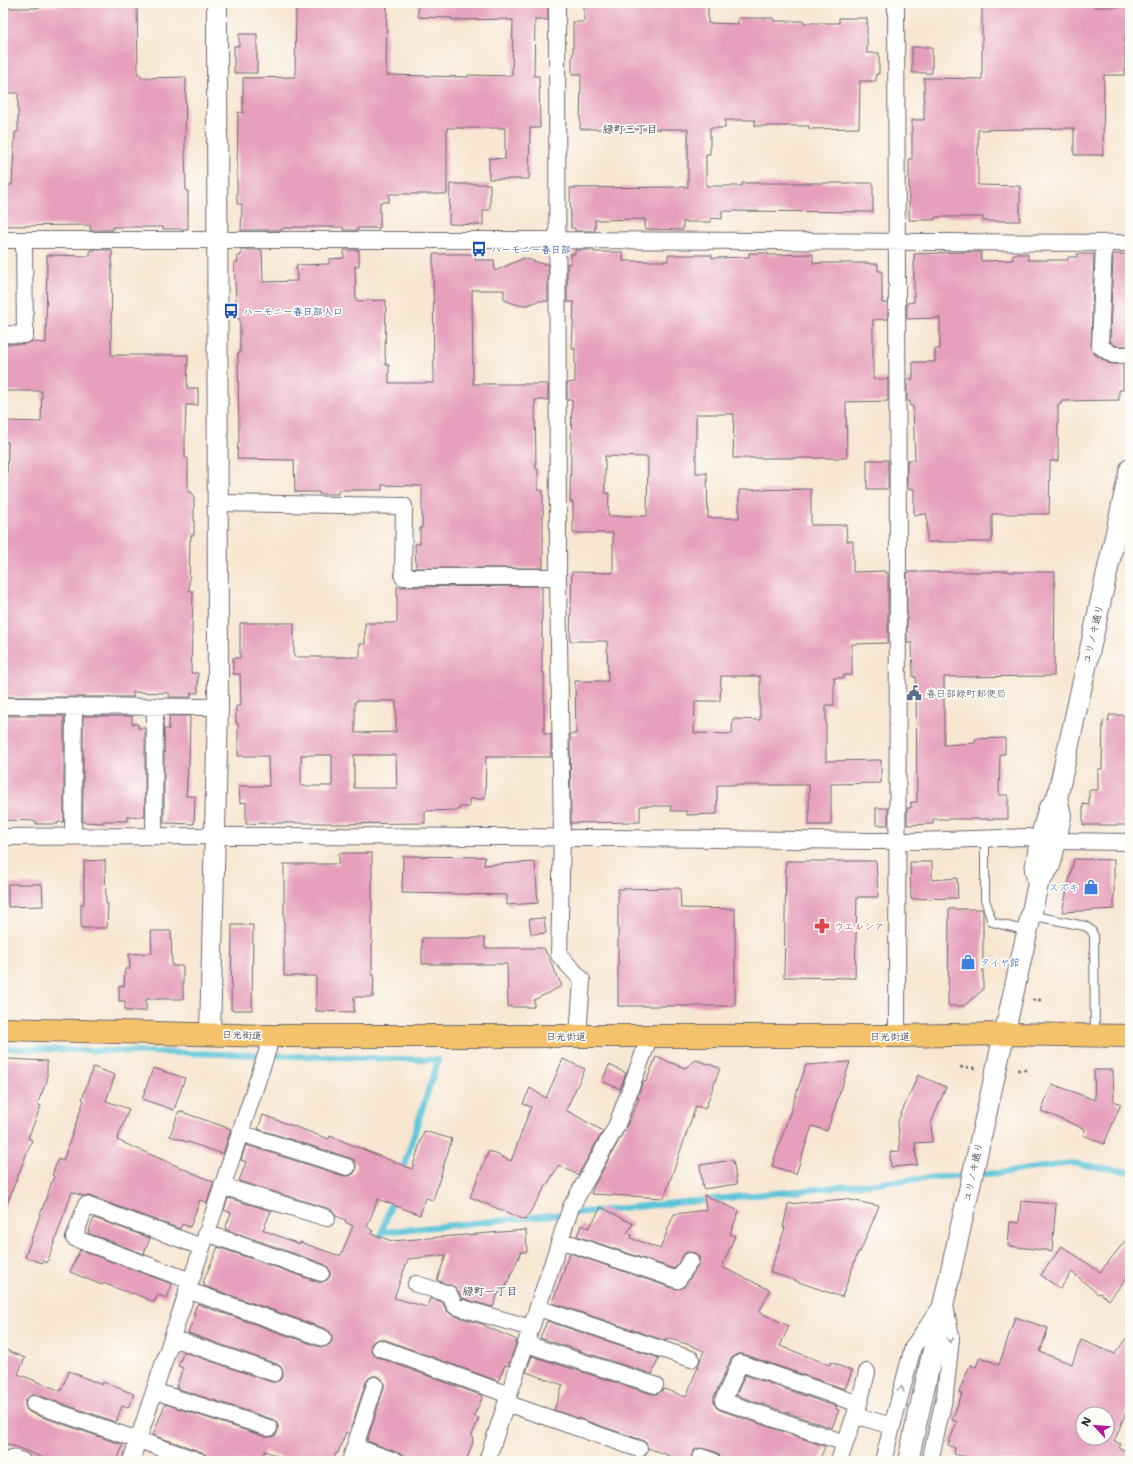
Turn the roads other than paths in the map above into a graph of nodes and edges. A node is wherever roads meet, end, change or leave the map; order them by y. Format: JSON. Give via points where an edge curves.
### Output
{"nodes":[{"id":1,"x":217,"y":3,"type":"edge"},
{"id":2,"x":557,"y":3,"type":"edge"},
{"id":3,"x":896,"y":3,"type":"edge"},
{"id":4,"x":3,"y":240,"type":"edge"},
{"id":5,"x":24,"y":240,"type":"junction"},
{"id":6,"x":218,"y":240,"type":"junction"},
{"id":7,"x":557,"y":240,"type":"junction"},
{"id":8,"x":897,"y":241,"type":"junction"},
{"id":9,"x":1104,"y":243,"type":"junction"},
{"id":10,"x":1130,"y":243,"type":"edge"},
{"id":11,"x":3,"y":334,"type":"edge"},
{"id":12,"x":1130,"y":355,"type":"edge"},
{"id":13,"x":1130,"y":469,"type":"edge"},
{"id":14,"x":218,"y":503,"type":"junction"},
{"id":15,"x":558,"y":577,"type":"junction"},
{"id":16,"x":3,"y":706,"type":"edge"},
{"id":17,"x":154,"y":706,"type":"junction"},
{"id":18,"x":218,"y":706,"type":"junction"},
{"id":19,"x":74,"y":707,"type":"junction"},
{"id":20,"x":154,"y":835,"type":"junction"},
{"id":21,"x":215,"y":835,"type":"junction"},
{"id":22,"x":73,"y":836,"type":"junction"},
{"id":23,"x":562,"y":836,"type":"junction"},
{"id":24,"x":3,"y":837,"type":"edge"},
{"id":25,"x":985,"y":838,"type":"junction"},
{"id":26,"x":1048,"y":840,"type":"junction"},
{"id":27,"x":897,"y":841,"type":"junction"},
{"id":28,"x":1130,"y":842,"type":"edge"},
{"id":29,"x":1028,"y":923,"type":"junction"},
{"id":30,"x":3,"y":1029,"type":"edge"},
{"id":31,"x":210,"y":1034,"type":"junction"},
{"id":32,"x":1003,"y":1034,"type":"junction"},
{"id":33,"x":1095,"y":1035,"type":"junction"},
{"id":34,"x":269,"y":1036,"type":"junction"},
{"id":35,"x":578,"y":1036,"type":"junction"},
{"id":36,"x":650,"y":1036,"type":"junction"},
{"id":37,"x":896,"y":1036,"type":"junction"},
{"id":38,"x":1130,"y":1036,"type":"edge"},
{"id":39,"x":240,"y":1133,"type":"junction"},
{"id":40,"x":347,"y":1167,"type":"dead end"},
{"id":41,"x":222,"y":1186,"type":"junction"},
{"id":42,"x":327,"y":1218,"type":"dead end"},
{"id":43,"x":204,"y":1240,"type":"junction"},
{"id":44,"x":560,"y":1240,"type":"junction"},
{"id":45,"x":690,"y":1261,"type":"dead end"},
{"id":46,"x":321,"y":1273,"type":"dead end"},
{"id":47,"x":416,"y":1284,"type":"dead end"},
{"id":48,"x":189,"y":1286,"type":"junction"},
{"id":49,"x":945,"y":1302,"type":"junction"},
{"id":50,"x":538,"y":1308,"type":"junction"},
{"id":51,"x":531,"y":1328,"type":"junction"},
{"id":52,"x":172,"y":1338,"type":"junction"},
{"id":53,"x":323,"y":1338,"type":"dead end"},
{"id":54,"x":526,"y":1344,"type":"junction"},
{"id":55,"x":380,"y":1348,"type":"dead end"},
{"id":56,"x":691,"y":1359,"type":"dead end"},
{"id":57,"x":867,"y":1372,"type":"dead end"},
{"id":58,"x":274,"y":1373,"type":"dead end"},
{"id":59,"x":375,"y":1385,"type":"dead end"},
{"id":60,"x":655,"y":1385,"type":"dead end"},
{"id":61,"x":154,"y":1391,"type":"junction"},
{"id":62,"x":508,"y":1399,"type":"junction"},
{"id":63,"x":34,"y":1404,"type":"dead end"},
{"id":64,"x":857,"y":1410,"type":"junction"},
{"id":65,"x":891,"y":1426,"type":"junction"},
{"id":66,"x":269,"y":1428,"type":"dead end"},
{"id":67,"x":138,"y":1440,"type":"junction"},
{"id":68,"x":845,"y":1443,"type":"junction"},
{"id":69,"x":639,"y":1449,"type":"dead end"},
{"id":70,"x":353,"y":1454,"type":"edge"},
{"id":71,"x":131,"y":1461,"type":"edge"},
{"id":72,"x":199,"y":1461,"type":"edge"},
{"id":73,"x":395,"y":1461,"type":"edge"},
{"id":74,"x":487,"y":1461,"type":"edge"},
{"id":75,"x":699,"y":1461,"type":"edge"},
{"id":76,"x":712,"y":1461,"type":"edge"},
{"id":77,"x":839,"y":1461,"type":"edge"},
{"id":78,"x":883,"y":1461,"type":"edge"},
{"id":79,"x":908,"y":1461,"type":"edge"},
{"id":80,"x":930,"y":1461,"type":"edge"}],
"edges":[{"from":1,"to":6,"type":"street"},
{"from":2,"to":7,"type":"street"},
{"from":3,"to":8,"type":"street"},
{"from":4,"to":5,"type":"street"},
{"from":5,"to":6,"type":"street"},
{"from":5,"to":11,"type":"street","via":[[25,335]]},
{"from":6,"to":7,"type":"street"},
{"from":6,"to":14,"type":"street"},
{"from":7,"to":8,"type":"street"},
{"from":7,"to":15,"type":"street"},
{"from":8,"to":9,"type":"street"},
{"from":8,"to":27,"type":"street"},
{"from":9,"to":10,"type":"street"},
{"from":9,"to":12,"type":"street","via":[[1100,346],[1113,355]]},
{"from":13,"to":26,"type":"street","name":"ユリノキ通り","via":[[1057,798],[1048,810]]},
{"from":14,"to":15,"type":"street","via":[[404,506],[403,577]]},
{"from":14,"to":18,"type":"street"},
{"from":15,"to":23,"type":"street"},
{"from":16,"to":19,"type":"street"},
{"from":17,"to":18,"type":"street"},
{"from":17,"to":19,"type":"street"},
{"from":17,"to":20,"type":"street"},
{"from":18,"to":21,"type":"street"},
{"from":19,"to":22,"type":"street"},
{"from":20,"to":21,"type":"street"},
{"from":20,"to":22,"type":"street"},
{"from":21,"to":23,"type":"street"},
{"from":21,"to":31,"type":"street"},
{"from":22,"to":24,"type":"street"},
{"from":23,"to":27,"type":"street"},
{"from":23,"to":35,"type":"street","via":[[559,955],[582,980]]},
{"from":25,"to":26,"type":"street","via":[[1028,837]]},
{"from":25,"to":27,"type":"street"},
{"from":25,"to":29,"type":"lane","via":[[985,899],[992,922]]},
{"from":26,"to":28,"type":"street"},
{"from":26,"to":29,"type":"street","name":"ユリノキ通り","via":[[1035,870],[1038,884]]},
{"from":27,"to":37,"type":"street"},
{"from":29,"to":32,"type":"street","name":"ユリノキ通り"},
{"from":29,"to":33,"type":"lane","via":[[1085,926],[1091,930],[1094,936]]},
{"from":30,"to":31,"type":"highway","name":"日光街道"},
{"from":31,"to":34,"type":"highway","name":"日光街道"},
{"from":32,"to":33,"type":"highway","name":"日光街道"},
{"from":32,"to":37,"type":"highway","name":"日光街道"},
{"from":32,"to":49,"type":"street","name":"ユリノキ通り"},
{"from":33,"to":38,"type":"highway","name":"日光街道"},
{"from":34,"to":35,"type":"highway","name":"日光街道"},
{"from":34,"to":39,"type":"street","via":[[268,1049]]},
{"from":35,"to":36,"type":"highway","name":"日光街道"},
{"from":36,"to":37,"type":"highway","name":"日光街道"},
{"from":36,"to":44,"type":"street","via":[[616,1127],[571,1207]]},
{"from":39,"to":40,"type":"street"},
{"from":39,"to":41,"type":"street"},
{"from":41,"to":42,"type":"street"},
{"from":41,"to":43,"type":"street"},
{"from":43,"to":46,"type":"street"},
{"from":43,"to":48,"type":"street"},
{"from":43,"to":48,"type":"street","via":[[86,1205],[74,1238]]},
{"from":44,"to":45,"type":"street","via":[[678,1280]]},
{"from":44,"to":50,"type":"street"},
{"from":47,"to":51,"type":"street","via":[[449,1294],[455,1306]]},
{"from":48,"to":52,"type":"street"},
{"from":48,"to":53,"type":"street"},
{"from":65,"to":49,"type":"street","one_way":true,"via":[[913,1347]]},
{"from":49,"to":79,"type":"street","name":"ユリノキ通り"},
{"from":49,"to":80,"type":"street","one_way":true,"via":[[951,1338],[945,1395]]},
{"from":50,"to":51,"type":"street"},
{"from":50,"to":56,"type":"street"},
{"from":51,"to":54,"type":"street"},
{"from":52,"to":58,"type":"street"},
{"from":52,"to":61,"type":"street"},
{"from":54,"to":60,"type":"street"},
{"from":54,"to":62,"type":"street"},
{"from":55,"to":62,"type":"street"},
{"from":57,"to":64,"type":"street"},
{"from":59,"to":70,"type":"street"},
{"from":61,"to":66,"type":"street"},
{"from":61,"to":67,"type":"street"},
{"from":62,"to":69,"type":"street"},
{"from":62,"to":74,"type":"street"},
{"from":63,"to":67,"type":"street"},
{"from":64,"to":65,"type":"street"},
{"from":64,"to":68,"type":"street"},
{"from":64,"to":68,"type":"street","via":[[740,1363],[723,1401]]},
{"from":65,"to":78,"type":"street"},
{"from":67,"to":71,"type":"street"},
{"from":67,"to":72,"type":"street"},
{"from":68,"to":77,"type":"street"},
{"from":70,"to":73,"type":"street"},
{"from":75,"to":76,"type":"street","via":[[701,1457]]}]}
